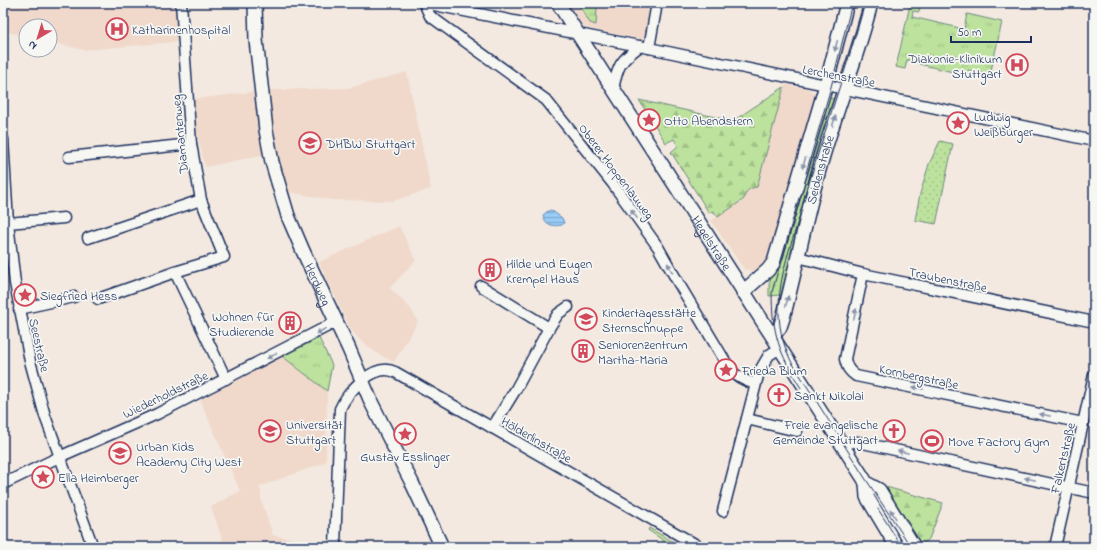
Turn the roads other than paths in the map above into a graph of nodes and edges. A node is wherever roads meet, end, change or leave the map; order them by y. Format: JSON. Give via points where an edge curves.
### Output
{"nodes":[{"id":1,"x":181,"y":3,"type":"edge"},
{"id":2,"x":256,"y":3,"type":"edge"},
{"id":3,"x":424,"y":3,"type":"edge"},
{"id":4,"x":558,"y":3,"type":"edge"},
{"id":5,"x":657,"y":3,"type":"edge"},
{"id":6,"x":847,"y":3,"type":"edge"},
{"id":7,"x":871,"y":3,"type":"edge"},
{"id":8,"x":578,"y":34,"type":"junction"},
{"id":9,"x":645,"y":47,"type":"junction"},
{"id":10,"x":826,"y":86,"type":"junction"},
{"id":11,"x":613,"y":89,"type":"junction"},
{"id":12,"x":844,"y":89,"type":"junction"},
{"id":13,"x":3,"y":139,"type":"edge"},
{"id":14,"x":1094,"y":141,"type":"edge"},
{"id":15,"x":191,"y":144,"type":"junction"},
{"id":16,"x":69,"y":157,"type":"dead end"},
{"id":17,"x":201,"y":200,"type":"junction"},
{"id":18,"x":64,"y":218,"type":"dead end"},
{"id":19,"x":8,"y":223,"type":"junction"},
{"id":20,"x":88,"y":238,"type":"dead end"},
{"id":21,"x":798,"y":257,"type":"junction"},
{"id":22,"x":175,"y":272,"type":"junction"},
{"id":23,"x":863,"y":274,"type":"junction"},
{"id":24,"x":481,"y":286,"type":"dead end"},
{"id":25,"x":743,"y":292,"type":"junction"},
{"id":26,"x":74,"y":296,"type":"dead end"},
{"id":27,"x":98,"y":299,"type":"dead end"},
{"id":28,"x":568,"y":307,"type":"dead end"},
{"id":29,"x":19,"y":309,"type":"junction"},
{"id":30,"x":336,"y":322,"type":"junction"},
{"id":31,"x":1094,"y":322,"type":"edge"},
{"id":32,"x":549,"y":328,"type":"junction"},
{"id":33,"x":776,"y":342,"type":"junction"},
{"id":34,"x":1094,"y":375,"type":"edge"},
{"id":35,"x":226,"y":379,"type":"junction"},
{"id":36,"x":361,"y":381,"type":"junction"},
{"id":37,"x":755,"y":384,"type":"junction"},
{"id":38,"x":747,"y":419,"type":"junction"},
{"id":39,"x":1083,"y":423,"type":"junction"},
{"id":40,"x":492,"y":428,"type":"junction"},
{"id":41,"x":797,"y":431,"type":"dead end"},
{"id":42,"x":840,"y":443,"type":"junction"},
{"id":43,"x":59,"y":457,"type":"junction"},
{"id":44,"x":866,"y":483,"type":"junction"},
{"id":45,"x":3,"y":484,"type":"edge"},
{"id":46,"x":1068,"y":487,"type":"junction"},
{"id":47,"x":1094,"y":493,"type":"edge"},
{"id":48,"x":723,"y":511,"type":"dead end"},
{"id":49,"x":93,"y":547,"type":"edge"},
{"id":50,"x":335,"y":547,"type":"edge"},
{"id":51,"x":442,"y":547,"type":"edge"},
{"id":52,"x":700,"y":547,"type":"edge"},
{"id":53,"x":897,"y":547,"type":"edge"},
{"id":54,"x":914,"y":547,"type":"edge"},
{"id":55,"x":1055,"y":547,"type":"edge"}],
"edges":[{"from":1,"to":15,"type":"street","name":"Diamantenweg"},
{"from":2,"to":30,"type":"street","name":"Herdweg","via":[[256,40],[261,90],[272,162],[288,216]]},
{"from":3,"to":8,"type":"street","name":"Lerchenstraße"},
{"from":37,"to":3,"type":"street","name":"Oberer Hoppenlauweg","one_way":true,"via":[[737,377],[731,370],[661,251],[613,184],[546,100],[430,16]]},
{"from":4,"to":8,"type":"street","name":"Hegelstraße"},
{"from":5,"to":9,"type":"street"},
{"from":6,"to":10,"type":"street","name":"Seidenstraße","one_way":true},
{"from":7,"to":12,"type":"street","name":"Seidenstraße"},
{"from":8,"to":9,"type":"street","name":"Lerchenstraße"},
{"from":8,"to":11,"type":"street","name":"Hegelstraße"},
{"from":9,"to":10,"type":"street","name":"Lerchenstraße"},
{"from":9,"to":11,"type":"street","via":[[621,62]]},
{"from":10,"to":12,"type":"street","name":"Lerchenstraße"},
{"from":10,"to":25,"type":"street","name":"Seidenstraße","one_way":true,"via":[[774,262]]},
{"from":11,"to":25,"type":"street","name":"Hegelstraße"},
{"from":12,"to":14,"type":"street","name":"Lerchenstraße"},
{"from":21,"to":12,"type":"street","name":"Seidenstraße","one_way":true,"via":[[822,159]]},
{"from":13,"to":19,"type":"street","name":"Seestraße"},
{"from":15,"to":16,"type":"street"},
{"from":15,"to":17,"type":"street","name":"Diamantenweg"},
{"from":17,"to":20,"type":"street"},
{"from":17,"to":22,"type":"street","name":"Diamantenweg","via":[[224,258]]},
{"from":18,"to":19,"type":"street"},
{"from":19,"to":29,"type":"street","name":"Seestraße"},
{"from":21,"to":23,"type":"street","name":"Traubenstraße"},
{"from":33,"to":21,"type":"street","name":"Seidenstraße","one_way":true},
{"from":22,"to":27,"type":"street"},
{"from":22,"to":35,"type":"street"},
{"from":23,"to":31,"type":"street","name":"Traubenstraße"},
{"from":39,"to":23,"type":"street","name":"Kornbergstraße","one_way":true,"via":[[856,376],[847,369],[845,359]]},
{"from":24,"to":32,"type":"street"},
{"from":25,"to":33,"type":"street","name":"Hegelstraße"},
{"from":26,"to":29,"type":"street"},
{"from":28,"to":32,"type":"street","via":[[558,314]]},
{"from":29,"to":43,"type":"street","name":"Seestraße","via":[[30,361]]},
{"from":30,"to":35,"type":"street","name":"Wiederholdstraße","one_way":true},
{"from":30,"to":36,"type":"street","name":"Herdweg"},
{"from":32,"to":40,"type":"street"},
{"from":33,"to":37,"type":"street","name":"Seidenstraße"},
{"from":33,"to":42,"type":"street","name":"Hegelstraße"},
{"from":34,"to":39,"type":"street","name":"Falkertstraße"},
{"from":35,"to":43,"type":"street","name":"Wiederholdstraße","via":[[157,414]]},
{"from":36,"to":40,"type":"street","name":"Hölderlinstraße","via":[[375,371],[391,370]]},
{"from":36,"to":50,"type":"street","name":"Hölderlinstraße","via":[[344,400],[340,409]]},
{"from":36,"to":51,"type":"street","name":"Herdweg"},
{"from":37,"to":38,"type":"street","name":"Seidenstraße"},
{"from":38,"to":41,"type":"street"},
{"from":38,"to":48,"type":"street","name":"Seidenstraße"},
{"from":39,"to":46,"type":"street","name":"Falkertstraße"},
{"from":40,"to":52,"type":"street","name":"Hölderlinstraße"},
{"from":42,"to":44,"type":"street","name":"Hegelstraße"},
{"from":46,"to":42,"type":"street","one_way":true,"via":[[858,442]]},
{"from":43,"to":45,"type":"street","name":"Wiederholdstraße"},
{"from":43,"to":49,"type":"street","name":"Seestraße"},
{"from":44,"to":53,"type":"street","name":"Hegelstraße","via":[[867,497]]},
{"from":54,"to":44,"type":"street","name":"Hegelstraße","one_way":true,"via":[[879,490]]},
{"from":46,"to":47,"type":"street"},
{"from":46,"to":55,"type":"street","name":"Falkertstraße"}]}
